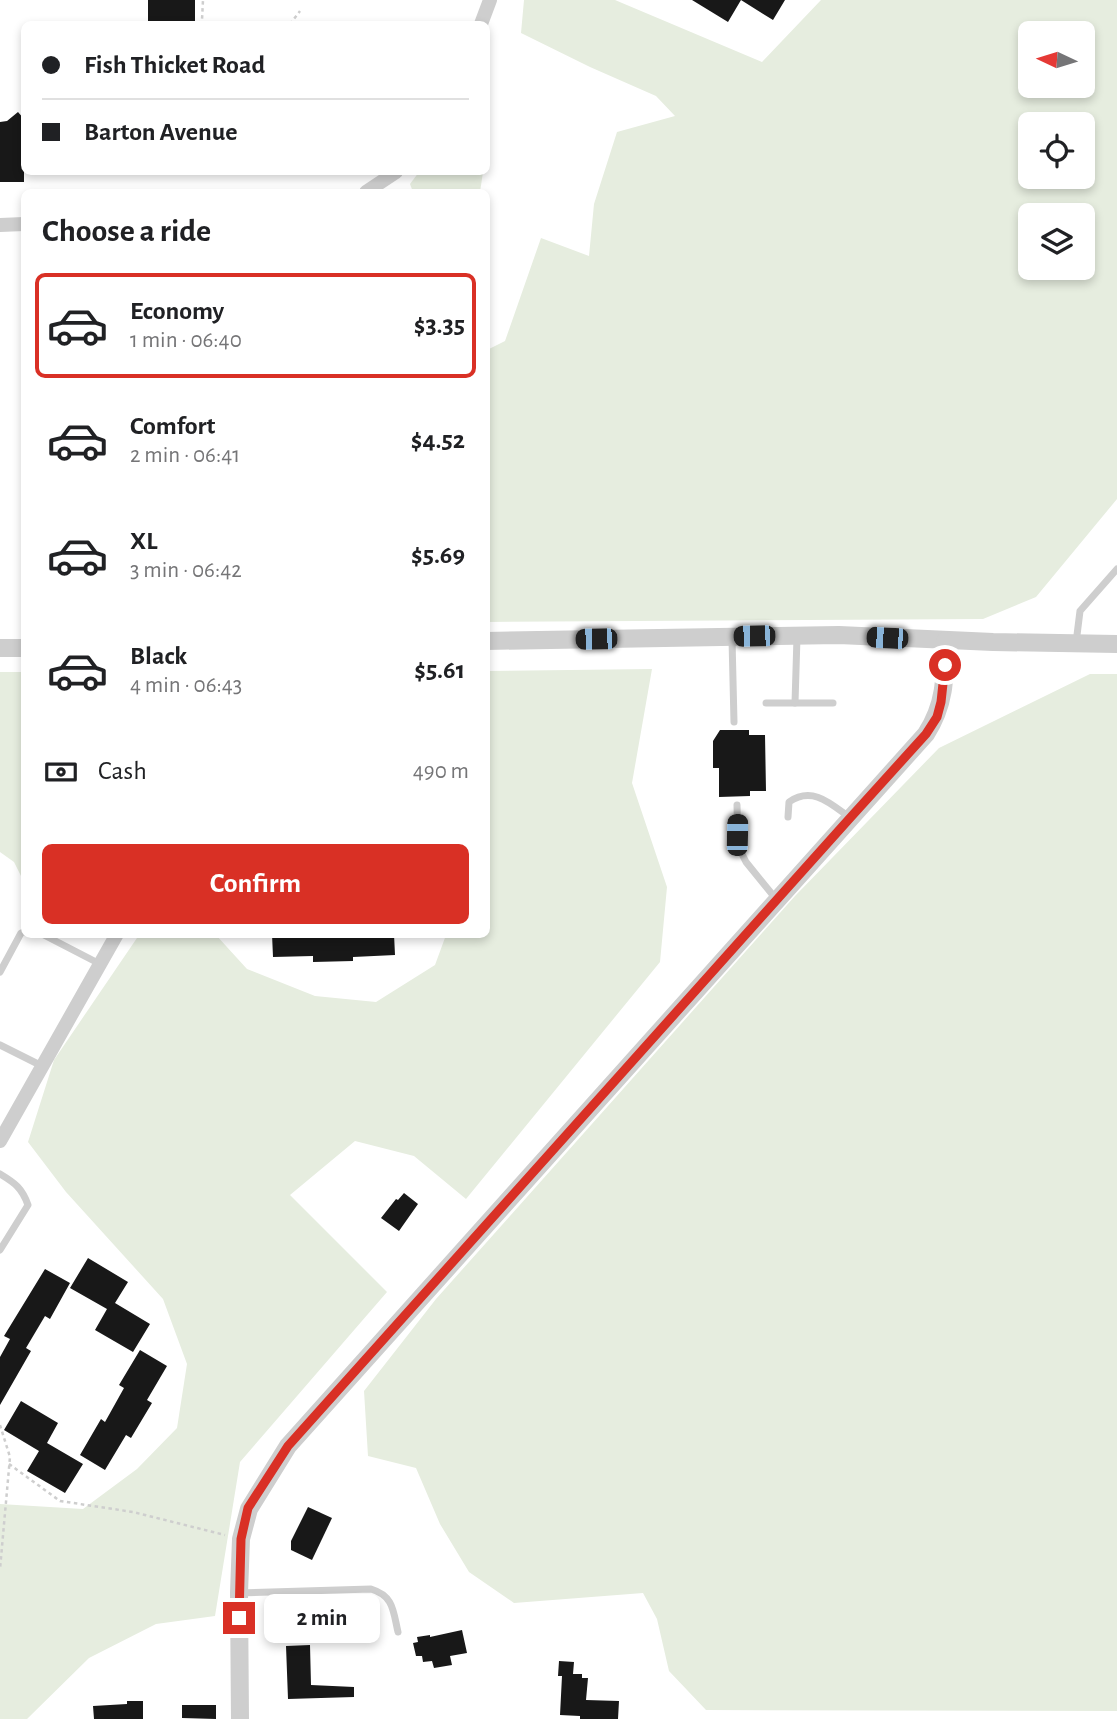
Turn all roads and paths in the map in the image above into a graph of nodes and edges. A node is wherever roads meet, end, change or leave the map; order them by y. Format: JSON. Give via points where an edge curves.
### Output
{"nodes":[{"id":1,"x":203,"y":0,"type":"edge"},
{"id":2,"x":489,"y":0,"type":"edge"},
{"id":3,"x":300,"y":11,"type":"dead end"},
{"id":4,"x":201,"y":21,"type":"edge"},
{"id":5,"x":292,"y":21,"type":"edge"},
{"id":6,"x":482,"y":21,"type":"edge"},
{"id":7,"x":392,"y":175,"type":"edge"},
{"id":8,"x":370,"y":189,"type":"edge"},
{"id":9,"x":21,"y":224,"type":"edge"},
{"id":10,"x":0,"y":225,"type":"edge"},
{"id":11,"x":1117,"y":569,"type":"edge"},
{"id":12,"x":797,"y":635,"type":"junction"},
{"id":13,"x":732,"y":637,"type":"junction"},
{"id":14,"x":490,"y":641,"type":"edge"},
{"id":15,"x":945,"y":641,"type":"junction"},
{"id":16,"x":1076,"y":643,"type":"junction"},
{"id":17,"x":1117,"y":644,"type":"edge"},
{"id":18,"x":0,"y":648,"type":"edge"},
{"id":19,"x":21,"y":648,"type":"edge"},
{"id":20,"x":766,"y":703,"type":"dead end"},
{"id":21,"x":795,"y":703,"type":"junction"},
{"id":22,"x":834,"y":703,"type":"dead end"},
{"id":23,"x":734,"y":722,"type":"dead end"},
{"id":24,"x":737,"y":805,"type":"dead end"},
{"id":25,"x":788,"y":817,"type":"dead end"},
{"id":26,"x":850,"y":818,"type":"junction"},
{"id":27,"x":777,"y":900,"type":"junction"},
{"id":28,"x":21,"y":933,"type":"edge"},
{"id":29,"x":50,"y":938,"type":"edge"},
{"id":30,"x":115,"y":938,"type":"edge"},
{"id":31,"x":100,"y":964,"type":"junction"},
{"id":32,"x":0,"y":972,"type":"edge"},
{"id":33,"x":0,"y":1045,"type":"edge"},
{"id":34,"x":42,"y":1066,"type":"junction"},
{"id":35,"x":0,"y":1141,"type":"edge"},
{"id":36,"x":0,"y":1174,"type":"edge"},
{"id":37,"x":0,"y":1250,"type":"edge"},
{"id":38,"x":0,"y":1425,"type":"edge"},
{"id":39,"x":9,"y":1464,"type":"junction"},
{"id":40,"x":241,"y":1539,"type":"junction"},
{"id":41,"x":0,"y":1569,"type":"edge"},
{"id":42,"x":239,"y":1593,"type":"junction"},
{"id":43,"x":398,"y":1632,"type":"dead end"},
{"id":44,"x":240,"y":1719,"type":"edge"}],
"edges":[{"from":1,"to":4,"type":"path"},
{"from":2,"to":6,"type":"street"},
{"from":3,"to":5,"type":"path"},
{"from":7,"to":8,"type":"street"},
{"from":9,"to":10,"type":"street"},
{"from":11,"to":16,"type":"lane","via":[[1080,611]]},
{"from":12,"to":13,"type":"street"},
{"from":12,"to":15,"type":"street"},
{"from":12,"to":21,"type":"lane"},
{"from":13,"to":14,"type":"street"},
{"from":13,"to":23,"type":"lane"},
{"from":15,"to":16,"type":"street"},
{"from":15,"to":26,"type":"street","via":[[937,717]]},
{"from":16,"to":17,"type":"street"},
{"from":18,"to":19,"type":"street"},
{"from":20,"to":21,"type":"lane"},
{"from":21,"to":22,"type":"lane"},
{"from":24,"to":27,"type":"lane","via":[[738,846]]},
{"from":25,"to":26,"type":"lane","via":[[789,802],[812,796]]},
{"from":26,"to":27,"type":"street"},
{"from":27,"to":40,"type":"street","via":[[288,1446],[248,1508]]},
{"from":28,"to":32,"type":"lane"},
{"from":29,"to":31,"type":"lane"},
{"from":30,"to":31,"type":"street"},
{"from":31,"to":34,"type":"street"},
{"from":33,"to":34,"type":"lane"},
{"from":34,"to":35,"type":"street"},
{"from":36,"to":37,"type":"lane","via":[[23,1192],[27,1205]]},
{"from":38,"to":39,"type":"path"},
{"from":39,"to":40,"type":"path","via":[[60,1502],[134,1512]]},
{"from":39,"to":41,"type":"path"},
{"from":40,"to":42,"type":"street"},
{"from":42,"to":43,"type":"lane","via":[[371,1588],[391,1601]]},
{"from":42,"to":44,"type":"street"}]}
